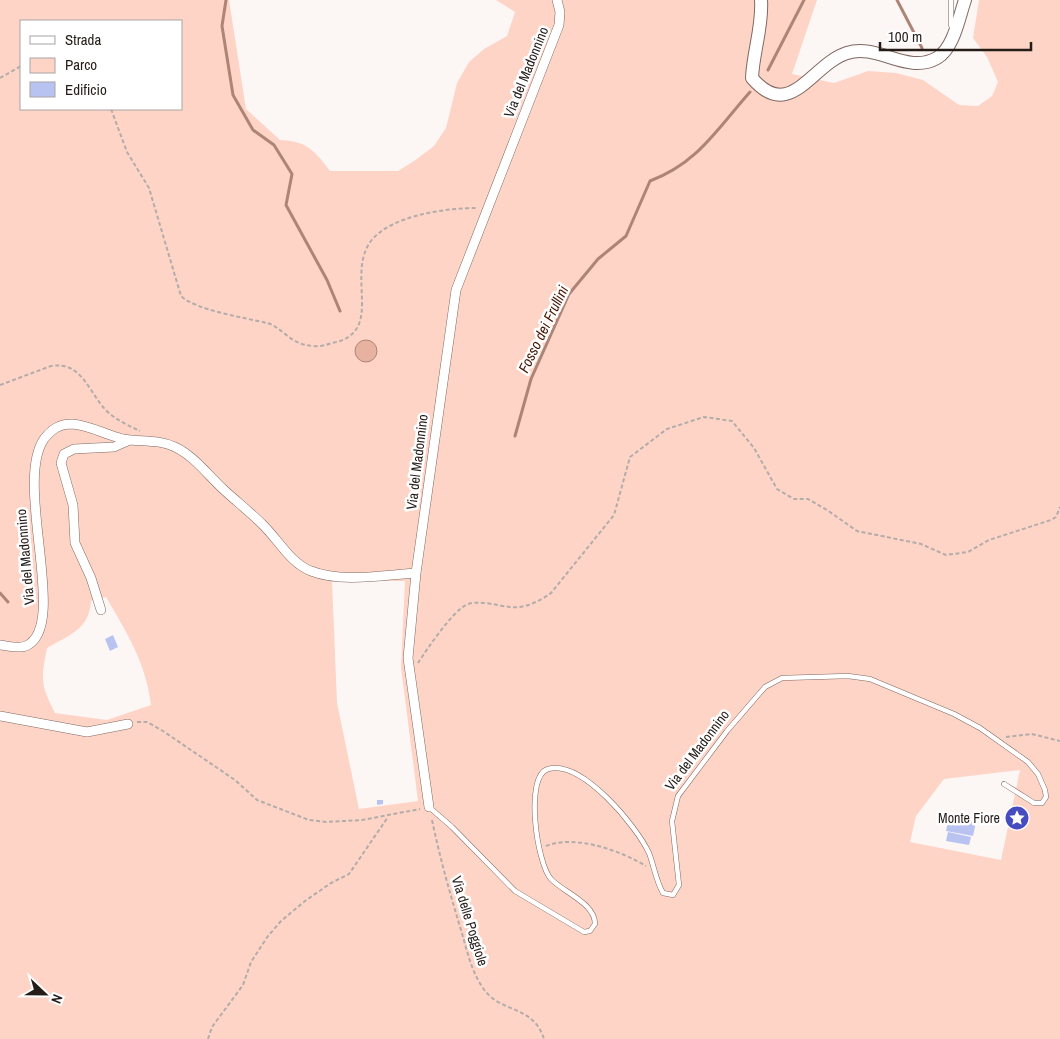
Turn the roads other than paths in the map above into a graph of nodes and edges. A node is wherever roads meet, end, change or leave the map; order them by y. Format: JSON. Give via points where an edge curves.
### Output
{"nodes":[{"id":1,"x":557,"y":0,"type":"edge"},
{"id":2,"x":762,"y":0,"type":"edge"},
{"id":3,"x":951,"y":0,"type":"edge"},
{"id":4,"x":965,"y":0,"type":"edge"},
{"id":5,"x":954,"y":31,"type":"junction"},
{"id":6,"x":130,"y":440,"type":"junction"},
{"id":7,"x":416,"y":573,"type":"junction"},
{"id":8,"x":101,"y":610,"type":"dead end"},
{"id":9,"x":0,"y":645,"type":"edge"},
{"id":10,"x":0,"y":716,"type":"edge"},
{"id":11,"x":128,"y":724,"type":"road end"},
{"id":12,"x":1004,"y":784,"type":"dead end"},
{"id":13,"x":429,"y":807,"type":"joint"}],
"edges":[{"from":1,"to":7,"type":"street","name":"Via del Madonnino","via":[[559,25],[453,301]]},
{"from":2,"to":5,"type":"main road","via":[[752,78],[772,95],[785,95],[795,90],[846,53],[870,52],[914,64],[928,62],[947,47]]},
{"from":3,"to":5,"type":"lane"},
{"from":4,"to":5,"type":"main road"},
{"from":6,"to":7,"type":"street","name":"Via del Madonnino","via":[[174,447],[191,458],[304,568],[346,576]]},
{"from":6,"to":8,"type":"street","name":"Via del Madonnino","via":[[114,447],[74,449],[64,454],[61,463],[73,505],[75,543]]},
{"from":6,"to":9,"type":"street","name":"Via del Madonnino","via":[[74,424],[62,424],[51,430],[40,446],[34,464],[33,487],[42,568],[43,621],[35,639],[26,646]]},
{"from":7,"to":13,"type":"street","via":[[408,658]]},
{"from":10,"to":11,"type":"street","via":[[87,732]]},
{"from":12,"to":13,"type":"lane","name":"Via del Madonnino","via":[[1034,803],[1042,803],[1046,797],[1032,766],[995,738],[954,714],[870,679],[833,676],[776,680],[765,687],[727,731],[678,796],[672,820],[679,879],[676,893],[670,896],[663,893],[645,845],[613,803],[587,782],[563,769],[543,771],[536,784],[535,800],[541,862],[551,879],[591,912],[595,924],[590,931],[581,930],[515,891]]}]}
